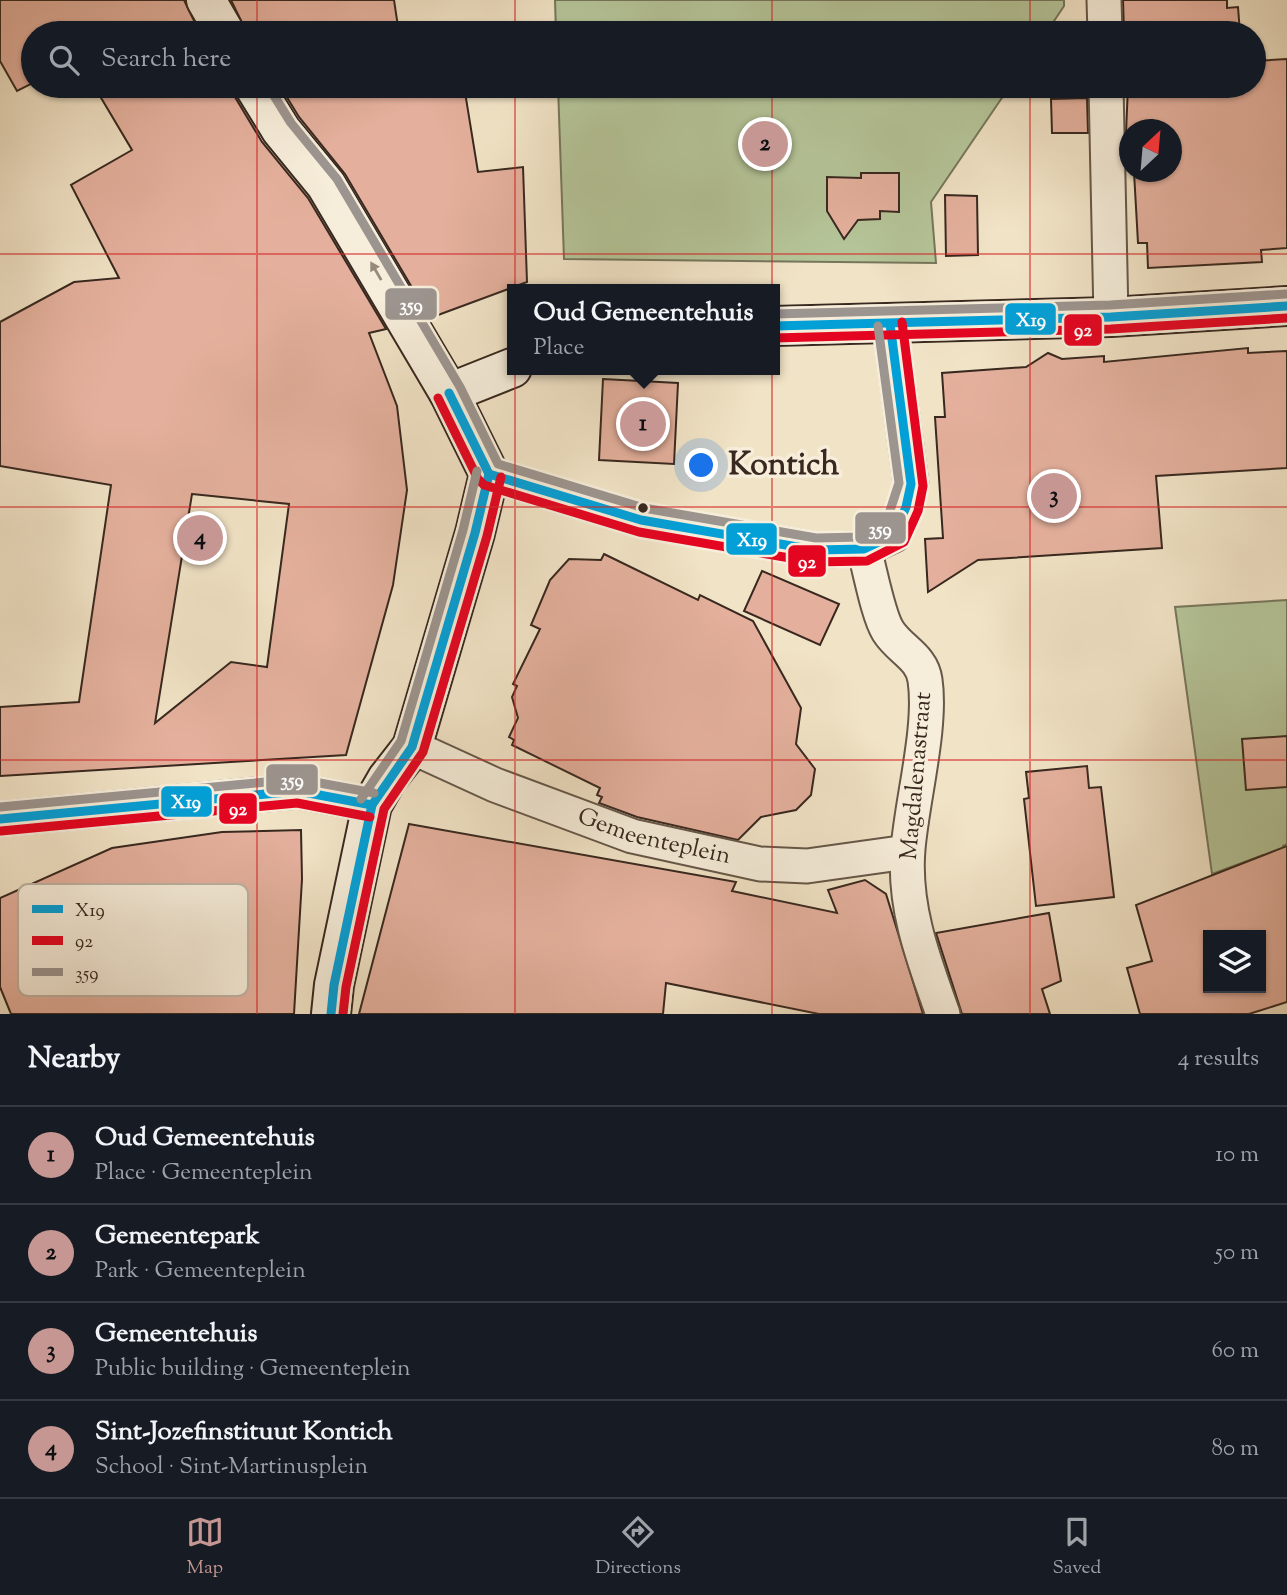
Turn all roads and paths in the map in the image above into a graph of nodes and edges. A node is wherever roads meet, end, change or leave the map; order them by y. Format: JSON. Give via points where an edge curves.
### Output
{"nodes":[{"id":1,"x":206,"y":0,"type":"edge"},
{"id":2,"x":1104,"y":0,"type":"edge"},
{"id":3,"x":218,"y":21,"type":"edge"},
{"id":4,"x":1105,"y":21,"type":"edge"},
{"id":5,"x":261,"y":98,"type":"edge"},
{"id":6,"x":1106,"y":98,"type":"edge"},
{"id":7,"x":1287,"y":306,"type":"edge"},
{"id":8,"x":1111,"y":317,"type":"junction"},
{"id":9,"x":890,"y":324,"type":"junction"},
{"id":10,"x":780,"y":326,"type":"edge"},
{"id":11,"x":507,"y":370,"type":"edge"},
{"id":12,"x":449,"y":393,"type":"junction"},
{"id":13,"x":489,"y":474,"type":"junction"},
{"id":14,"x":864,"y":550,"type":"junction"},
{"id":15,"x":412,"y":747,"type":"junction"},
{"id":16,"x":372,"y":805,"type":"junction"},
{"id":17,"x":0,"y":819,"type":"edge"},
{"id":18,"x":907,"y":852,"type":"junction"},
{"id":19,"x":331,"y":1014,"type":"edge"},
{"id":20,"x":943,"y":1014,"type":"edge"}],
"edges":[{"from":1,"to":3,"type":"street"},
{"from":2,"to":4,"type":"street"},
{"from":12,"to":5,"type":"street","one_way":true,"via":[[326,185]]},
{"from":6,"to":8,"type":"street"},
{"from":7,"to":8,"type":"street"},
{"from":8,"to":9,"type":"street"},
{"from":9,"to":10,"type":"street"},
{"from":9,"to":14,"type":"street","via":[[911,484],[894,535]]},
{"from":11,"to":12,"type":"street"},
{"from":12,"to":13,"type":"street"},
{"from":13,"to":14,"type":"street","via":[[641,520],[815,550]]},
{"from":13,"to":15,"type":"street"},
{"from":14,"to":18,"type":"street","name":"Magdalenastraat","via":[[887,629],[915,657],[925,678],[925,714]]},
{"from":15,"to":16,"type":"street"},
{"from":15,"to":18,"type":"street","name":"Gemeenteplein","via":[[495,785],[632,836],[760,864],[818,866]]},
{"from":16,"to":17,"type":"street","via":[[298,790]]},
{"from":16,"to":19,"type":"street"},
{"from":18,"to":20,"type":"street","name":"Magdalenastraat","via":[[915,930]]}]}
